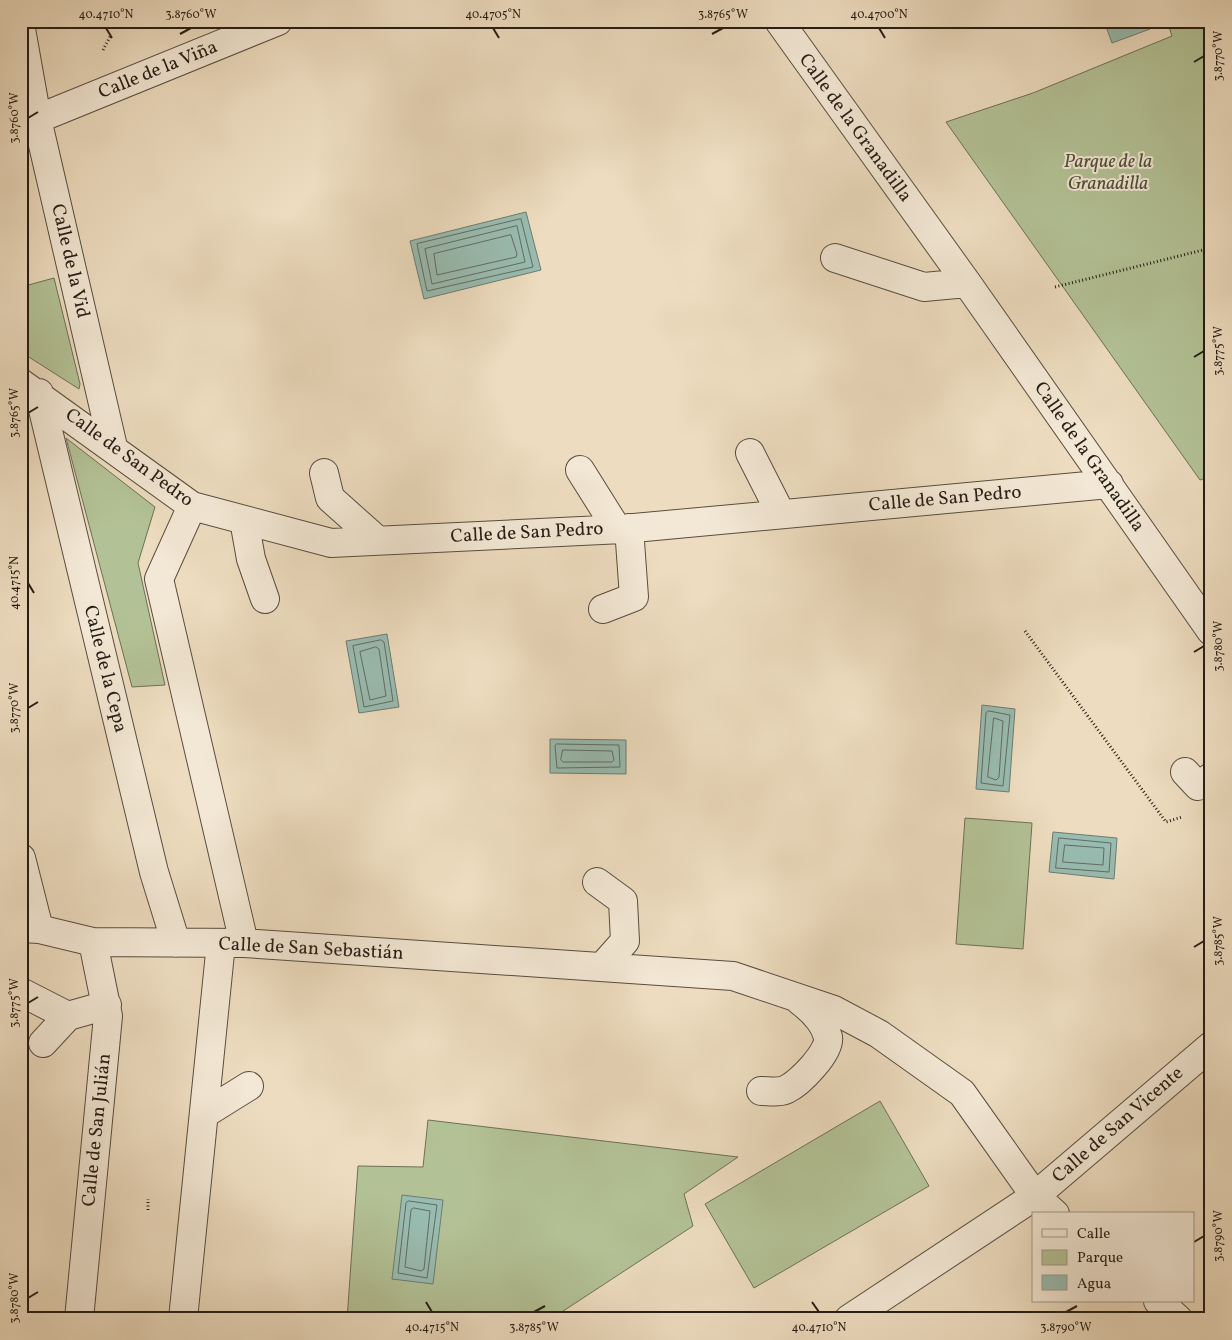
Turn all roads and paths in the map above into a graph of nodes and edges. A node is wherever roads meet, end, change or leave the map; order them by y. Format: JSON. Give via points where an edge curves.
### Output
{"nodes":[{"id":1,"x":278,"y":21,"type":"edge"},
{"id":2,"x":779,"y":21,"type":"edge"},
{"id":3,"x":21,"y":30,"type":"edge"},
{"id":4,"x":111,"y":35,"type":"dead end"},
{"id":5,"x":103,"y":50,"type":"dead end"},
{"id":6,"x":25,"y":77,"type":"edge"},
{"id":7,"x":37,"y":119,"type":"junction"},
{"id":8,"x":1211,"y":248,"type":"edge"},
{"id":9,"x":836,"y":258,"type":"dead end"},
{"id":10,"x":967,"y":283,"type":"junction"},
{"id":11,"x":1055,"y":287,"type":"dead end"},
{"id":12,"x":30,"y":388,"type":"edge"},
{"id":13,"x":113,"y":447,"type":"junction"},
{"id":14,"x":750,"y":453,"type":"dead end"},
{"id":15,"x":580,"y":470,"type":"dead end"},
{"id":16,"x":324,"y":473,"type":"dead end"},
{"id":17,"x":1109,"y":484,"type":"junction"},
{"id":18,"x":192,"y":506,"type":"junction"},
{"id":19,"x":782,"y":514,"type":"junction"},
{"id":20,"x":244,"y":520,"type":"junction"},
{"id":21,"x":623,"y":528,"type":"junction"},
{"id":22,"x":377,"y":540,"type":"junction"},
{"id":23,"x":265,"y":599,"type":"dead end"},
{"id":24,"x":603,"y":609,"type":"dead end"},
{"id":25,"x":1025,"y":631,"type":"dead end"},
{"id":26,"x":1211,"y":631,"type":"edge"},
{"id":27,"x":1188,"y":812,"type":"dead end"},
{"id":28,"x":21,"y":858,"type":"edge"},
{"id":29,"x":597,"y":882,"type":"dead end"},
{"id":30,"x":30,"y":929,"type":"edge"},
{"id":31,"x":93,"y":942,"type":"junction"},
{"id":32,"x":176,"y":943,"type":"junction"},
{"id":33,"x":232,"y":943,"type":"junction"},
{"id":34,"x":602,"y":967,"type":"junction"},
{"id":35,"x":21,"y":992,"type":"edge"},
{"id":36,"x":795,"y":997,"type":"junction"},
{"id":37,"x":107,"y":1005,"type":"junction"},
{"id":38,"x":68,"y":1016,"type":"junction"},
{"id":39,"x":43,"y":1043,"type":"dead end"},
{"id":40,"x":1211,"y":1046,"type":"edge"},
{"id":41,"x":250,"y":1086,"type":"dead end"},
{"id":42,"x":760,"y":1091,"type":"dead end"},
{"id":43,"x":204,"y":1114,"type":"junction"},
{"id":44,"x":148,"y":1199,"type":"dead end"},
{"id":45,"x":1045,"y":1205,"type":"edge"},
{"id":46,"x":148,"y":1210,"type":"dead end"},
{"id":47,"x":1033,"y":1212,"type":"edge"},
{"id":48,"x":1032,"y":1213,"type":"edge"},
{"id":49,"x":1159,"y":1302,"type":"edge"},
{"id":50,"x":79,"y":1319,"type":"edge"},
{"id":51,"x":183,"y":1319,"type":"edge"},
{"id":52,"x":849,"y":1319,"type":"edge"},
{"id":53,"x":1178,"y":1319,"type":"edge"}],
"edges":[{"from":1,"to":7,"type":"street","name":"Calle de la Viña"},
{"from":2,"to":10,"type":"street","name":"Calle de la Granadilla"},
{"from":3,"to":6,"type":"street","name":"Calle de la Vid"},
{"from":4,"to":5,"type":"path"},
{"from":6,"to":7,"type":"street","name":"Calle de la Vid"},
{"from":7,"to":13,"type":"street","name":"Calle de la Vid"},
{"from":8,"to":11,"type":"path"},
{"from":9,"to":10,"type":"street","via":[[924,287]]},
{"from":10,"to":17,"type":"street","name":"Calle de la Granadilla"},
{"from":12,"to":13,"type":"street","name":"Calle de San Pedro"},
{"from":12,"to":32,"type":"street","name":"Calle de la Cepa","via":[[154,872]]},
{"from":13,"to":18,"type":"street","name":"Calle de San Pedro"},
{"from":14,"to":19,"type":"street"},
{"from":15,"to":21,"type":"street","name":"Calle de San Pedro"},
{"from":16,"to":22,"type":"street","via":[[330,498]]},
{"from":17,"to":19,"type":"street","name":"Calle de San Pedro"},
{"from":17,"to":26,"type":"street","name":"Calle de la Granadilla"},
{"from":18,"to":20,"type":"street","name":"Calle de San Pedro"},
{"from":18,"to":33,"type":"street","via":[[159,579]]},
{"from":19,"to":21,"type":"street","name":"Calle de San Pedro"},
{"from":20,"to":22,"type":"street","name":"Calle de San Pedro","via":[[332,542]]},
{"from":20,"to":23,"type":"street"},
{"from":21,"to":22,"type":"street","name":"Calle de San Pedro"},
{"from":21,"to":24,"type":"street","name":"Calle de San Pedro","via":[[634,597]]},
{"from":25,"to":27,"type":"path","via":[[1166,822],[1181,818]]},
{"from":28,"to":30,"type":"street"},
{"from":29,"to":34,"type":"street","via":[[623,901],[625,941]]},
{"from":30,"to":31,"type":"street","name":"Calle de San Sebastián"},
{"from":31,"to":32,"type":"street","name":"Calle de San Sebastián"},
{"from":31,"to":37,"type":"street","name":"Calle de San Julián"},
{"from":32,"to":33,"type":"street","name":"Calle de San Sebastián"},
{"from":33,"to":34,"type":"street","name":"Calle de San Sebastián"},
{"from":33,"to":43,"type":"street"},
{"from":34,"to":36,"type":"street","name":"Calle de San Sebastián","via":[[733,976]]},
{"from":35,"to":38,"type":"street"},
{"from":36,"to":42,"type":"street","name":"Calle de San Sebastián","via":[[824,1025],[828,1044],[803,1078],[786,1090]]},
{"from":36,"to":45,"type":"street","name":"Calle de San Sebastián","via":[[834,1010],[879,1034],[962,1093]]},
{"from":37,"to":38,"type":"street"},
{"from":37,"to":50,"type":"street","name":"Calle de San Julián"},
{"from":38,"to":39,"type":"street"},
{"from":40,"to":45,"type":"street","name":"Calle de San Vicente"},
{"from":41,"to":43,"type":"street"},
{"from":43,"to":51,"type":"street"},
{"from":44,"to":46,"type":"path"},
{"from":45,"to":47,"type":"street","name":"Calle de San Vicente"},
{"from":48,"to":52,"type":"street","name":"Calle de San Vicente"},
{"from":49,"to":53,"type":"street"}]}
